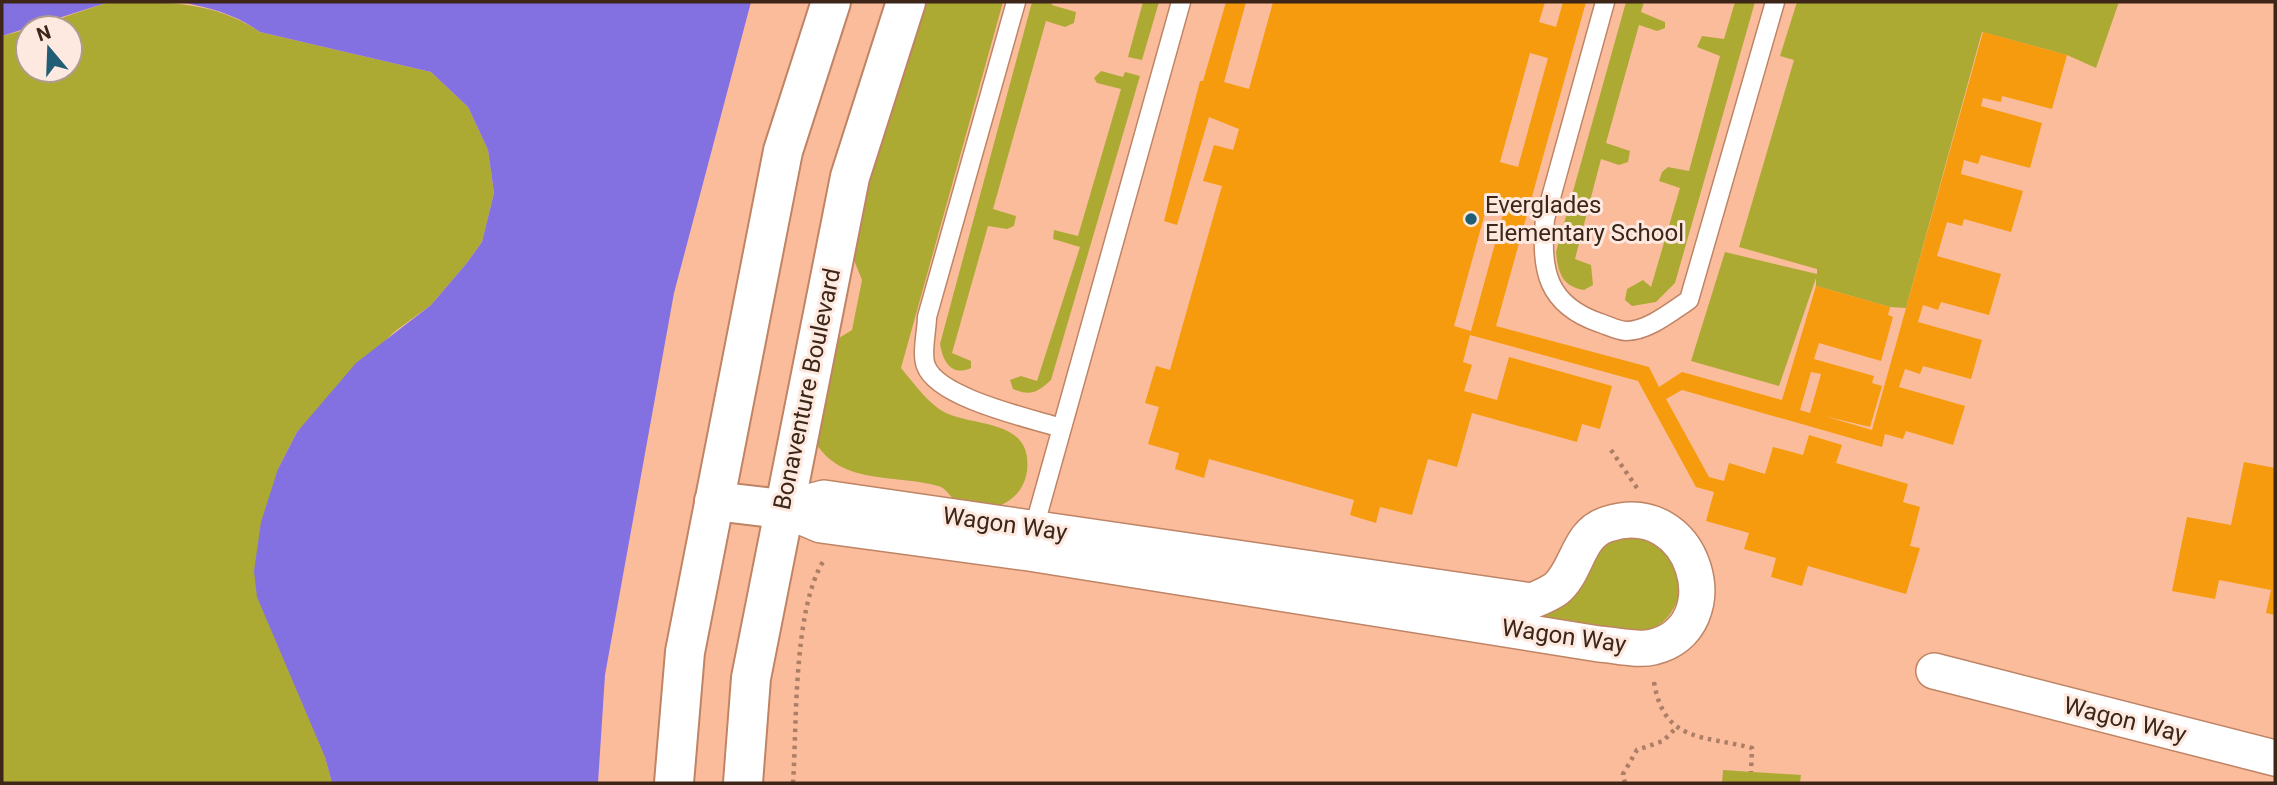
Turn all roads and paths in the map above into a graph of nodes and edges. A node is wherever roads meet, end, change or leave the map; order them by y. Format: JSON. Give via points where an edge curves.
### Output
{"nodes":[{"id":1,"x":831,"y":2,"type":"edge"},
{"id":2,"x":906,"y":2,"type":"edge"},
{"id":3,"x":1016,"y":2,"type":"edge"},
{"id":4,"x":1181,"y":2,"type":"edge"},
{"id":5,"x":1605,"y":2,"type":"edge"},
{"id":6,"x":1775,"y":2,"type":"edge"},
{"id":7,"x":1061,"y":428,"type":"junction"},
{"id":8,"x":714,"y":501,"type":"junction"},
{"id":9,"x":783,"y":509,"type":"junction"},
{"id":10,"x":1034,"y":528,"type":"junction"},
{"id":11,"x":1934,"y":671,"type":"dead end"},
{"id":12,"x":1654,"y":680,"type":"dead end"},
{"id":13,"x":1676,"y":728,"type":"junction"},
{"id":14,"x":2275,"y":758,"type":"edge"},
{"id":15,"x":1751,"y":772,"type":"dead end"},
{"id":16,"x":674,"y":783,"type":"edge"},
{"id":17,"x":743,"y":783,"type":"edge"},
{"id":18,"x":1625,"y":783,"type":"edge"}],
"edges":[{"from":1,"to":8,"type":"main road","via":[[783,151]]},
{"from":2,"to":9,"type":"main road","name":"Bonaventure Boulevard","via":[[850,177]]},
{"from":3,"to":7,"type":"lane","via":[[927,317],[925,365],[940,385]]},
{"from":4,"to":7,"type":"lane"},
{"from":5,"to":6,"type":"lane","via":[[1545,219],[1542,256],[1552,290],[1577,315],[1626,331],[1655,322],[1689,300]]},
{"from":7,"to":10,"type":"lane"},
{"from":8,"to":9,"type":"main road","name":"Wagon Way"},
{"from":8,"to":16,"type":"main road","via":[[685,652]]},
{"from":9,"to":10,"type":"street","name":"Wagon Way","via":[[824,498]]},
{"from":9,"to":10,"type":"street","name":"Wagon Way","via":[[821,525],[1029,553],[1599,644],[1651,648],[1675,637],[1691,618],[1696,599],[1696,573],[1672,532],[1629,519],[1605,524],[1589,536],[1555,589],[1532,601]]},
{"from":9,"to":17,"type":"main road","name":"Bonaventure Boulevard","via":[[751,678]]},
{"from":11,"to":14,"type":"street","name":"Wagon Way"},
{"from":12,"to":13,"type":"path","via":[[1664,717]]},
{"from":13,"to":15,"type":"path","via":[[1752,748]]},
{"from":13,"to":18,"type":"path","via":[[1663,741],[1637,750],[1623,774]]}]}
